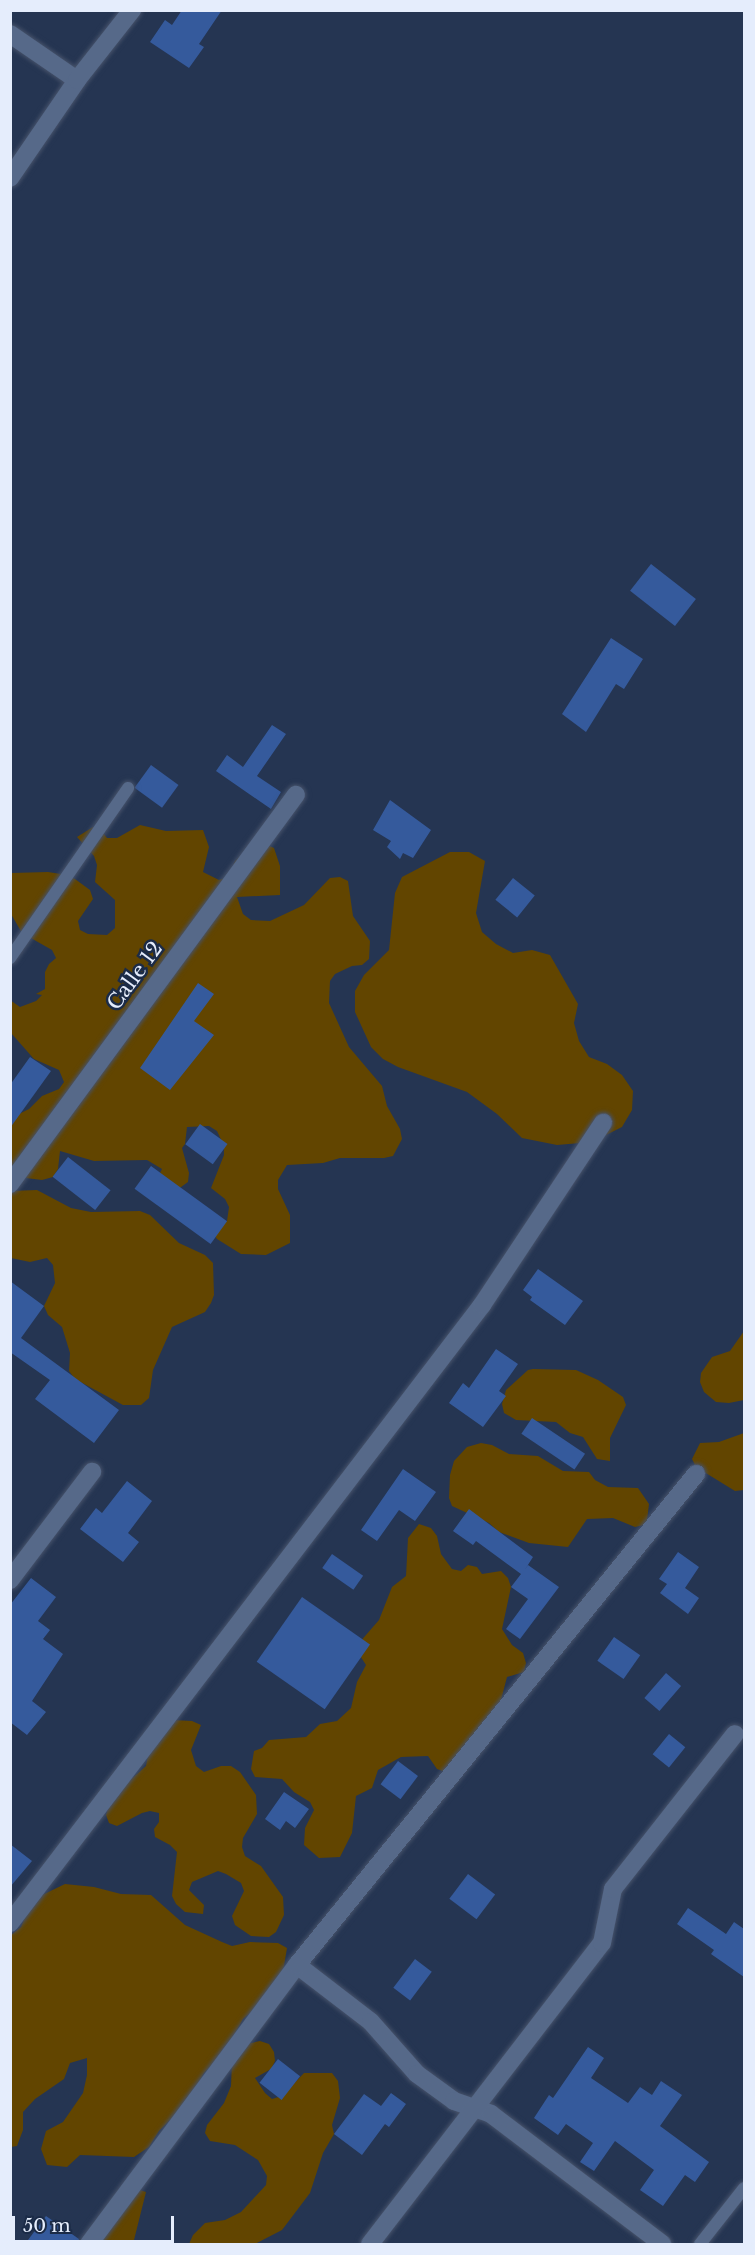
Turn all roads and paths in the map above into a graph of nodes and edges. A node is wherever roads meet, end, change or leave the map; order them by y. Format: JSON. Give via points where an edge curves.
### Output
{"nodes":[{"id":1,"x":132,"y":10,"type":"edge"},
{"id":2,"x":10,"y":34,"type":"edge"},
{"id":3,"x":77,"y":80,"type":"junction"},
{"id":4,"x":10,"y":178,"type":"edge"},
{"id":5,"x":128,"y":788,"type":"dead end"},
{"id":6,"x":296,"y":795,"type":"dead end"},
{"id":7,"x":10,"y":958,"type":"edge"},
{"id":8,"x":603,"y":1123,"type":"dead end"},
{"id":9,"x":10,"y":1184,"type":"edge"},
{"id":10,"x":92,"y":1472,"type":"dead end"},
{"id":11,"x":696,"y":1474,"type":"dead end"},
{"id":12,"x":10,"y":1580,"type":"edge"},
{"id":13,"x":735,"y":1734,"type":"dead end"},
{"id":14,"x":10,"y":1923,"type":"edge"},
{"id":15,"x":297,"y":1965,"type":"junction"},
{"id":16,"x":474,"y":2108,"type":"junction"},
{"id":17,"x":744,"y":2188,"type":"edge"},
{"id":18,"x":89,"y":2244,"type":"edge"},
{"id":19,"x":370,"y":2244,"type":"edge"},
{"id":20,"x":662,"y":2244,"type":"edge"},
{"id":21,"x":700,"y":2244,"type":"edge"}],
"edges":[{"from":1,"to":3,"type":"street"},
{"from":2,"to":3,"type":"street"},
{"from":3,"to":4,"type":"street"},
{"from":5,"to":7,"type":"lane"},
{"from":6,"to":9,"type":"street","name":"Calle 12"},
{"from":8,"to":14,"type":"street","via":[[482,1305]]},
{"from":10,"to":12,"type":"street"},
{"from":11,"to":15,"type":"street"},
{"from":13,"to":16,"type":"street","via":[[613,1889],[602,1943]]},
{"from":15,"to":16,"type":"street","via":[[371,2022],[417,2074],[446,2096]]},
{"from":15,"to":18,"type":"street"},
{"from":16,"to":19,"type":"street"},
{"from":16,"to":20,"type":"street","via":[[491,2114]]},
{"from":17,"to":21,"type":"lane"}]}
